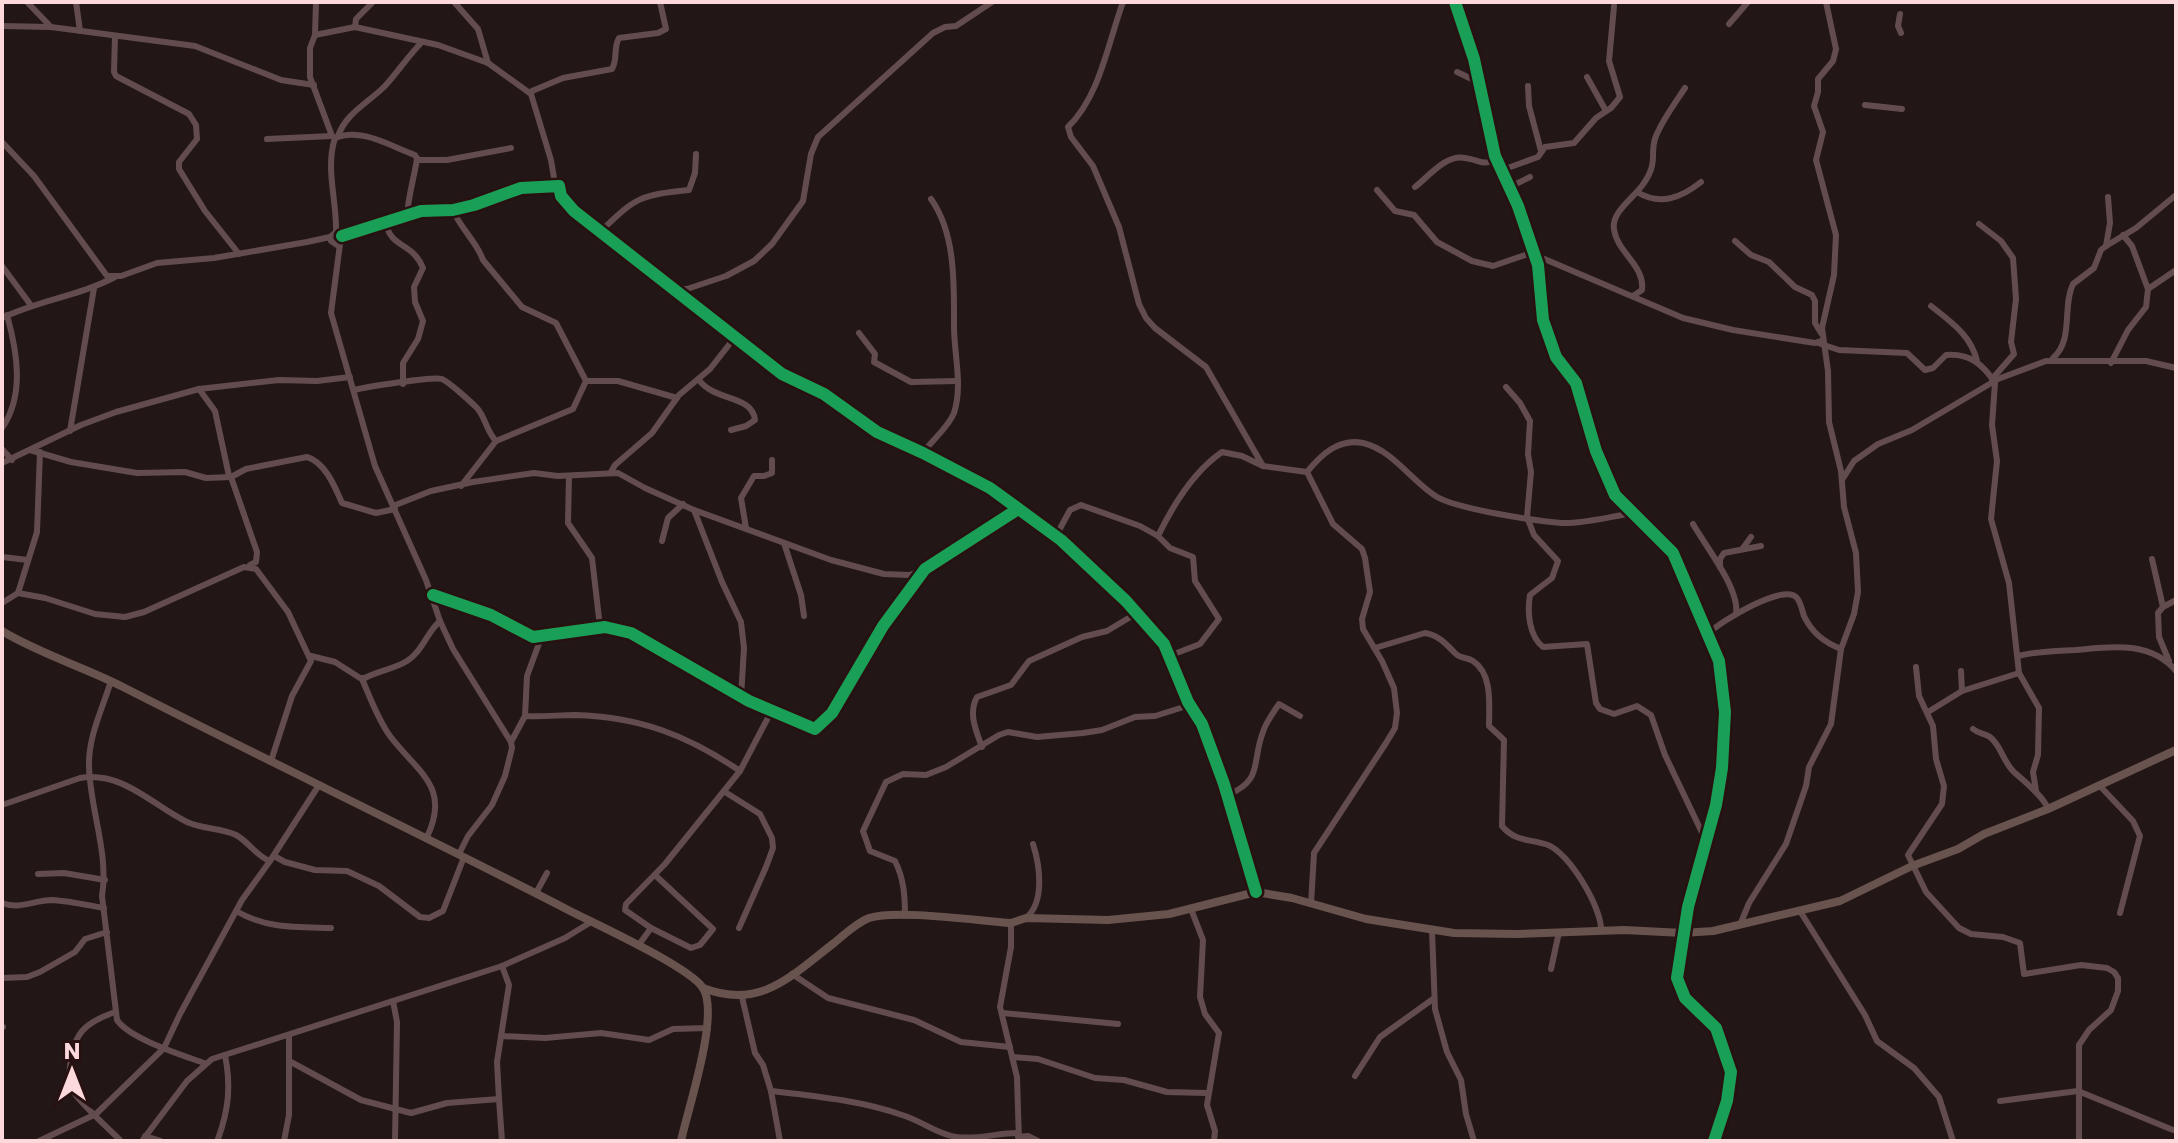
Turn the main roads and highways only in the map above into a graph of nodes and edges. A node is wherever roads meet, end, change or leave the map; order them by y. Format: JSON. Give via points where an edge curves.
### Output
{"nodes":[{"id":1,"x":2,"y":631,"type":"edge"},
{"id":2,"x":2176,"y":750,"type":"edge"},
{"id":3,"x":703,"y":988,"type":"junction"},
{"id":4,"x":681,"y":1141,"type":"edge"}],
"edges":[{"from":1,"to":3,"type":"main road","via":[[536,893],[679,969]]},
{"from":2,"to":3,"type":"main road","via":[[1840,901],[1713,931],[1432,930],[1256,892],[1169,914],[1108,920],[868,919],[768,989],[742,997]]},
{"from":3,"to":4,"type":"main road","via":[[708,1028]]}]}
